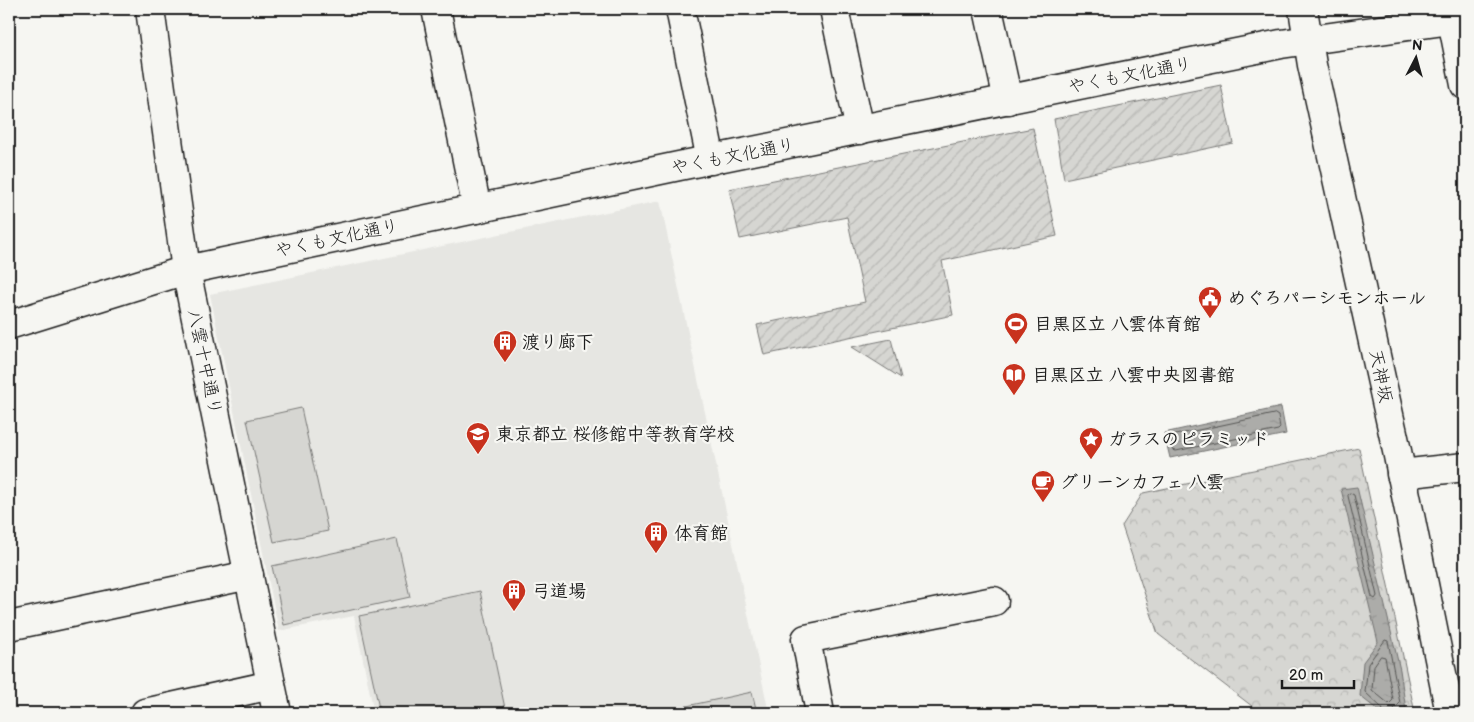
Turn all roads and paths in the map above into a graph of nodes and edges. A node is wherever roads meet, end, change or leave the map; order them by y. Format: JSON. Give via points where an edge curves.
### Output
{"nodes":[{"id":1,"x":150,"y":9,"type":"edge"},
{"id":2,"x":436,"y":9,"type":"edge"},
{"id":3,"x":680,"y":9,"type":"edge"},
{"id":4,"x":834,"y":9,"type":"edge"},
{"id":5,"x":988,"y":9,"type":"edge"},
{"id":6,"x":1303,"y":9,"type":"edge"},
{"id":7,"x":1459,"y":19,"type":"edge"},
{"id":8,"x":1308,"y":40,"type":"junction"},
{"id":9,"x":1465,"y":85,"type":"edge"},
{"id":10,"x":1008,"y":100,"type":"junction"},
{"id":11,"x":860,"y":130,"type":"junction"},
{"id":12,"x":711,"y":160,"type":"junction"},
{"id":13,"x":477,"y":209,"type":"junction"},
{"id":14,"x":186,"y":270,"type":"junction"},
{"id":15,"x":9,"y":325,"type":"edge"},
{"id":16,"x":1465,"y":467,"type":"edge"},
{"id":17,"x":1401,"y":474,"type":"junction"},
{"id":18,"x":249,"y":575,"type":"junction"},
{"id":19,"x":994,"y":601,"type":"dead end"},
{"id":20,"x":9,"y":626,"type":"edge"},
{"id":21,"x":271,"y":686,"type":"junction"},
{"id":22,"x":146,"y":713,"type":"edge"},
{"id":23,"x":277,"y":713,"type":"edge"},
{"id":24,"x":820,"y":713,"type":"edge"},
{"id":25,"x":1450,"y":713,"type":"edge"}],
"edges":[{"from":1,"to":14,"type":"street","name":"八雲十中通り"},
{"from":2,"to":13,"type":"street"},
{"from":3,"to":12,"type":"street"},
{"from":4,"to":11,"type":"street"},
{"from":5,"to":10,"type":"street"},
{"from":6,"to":8,"type":"street","name":"天神坂"},
{"from":7,"to":8,"type":"street","name":"やくも文化通り"},
{"from":7,"to":9,"type":"street"},
{"from":8,"to":10,"type":"street","name":"やくも文化通り"},
{"from":8,"to":17,"type":"street","name":"天神坂"},
{"from":10,"to":11,"type":"street","name":"やくも文化通り"},
{"from":11,"to":12,"type":"street","name":"やくも文化通り"},
{"from":12,"to":13,"type":"street","name":"やくも文化通り"},
{"from":13,"to":14,"type":"street","name":"やくも文化通り"},
{"from":14,"to":15,"type":"street","name":"やくも文化通り"},
{"from":14,"to":18,"type":"street","name":"八雲十中通り"},
{"from":16,"to":17,"type":"street"},
{"from":17,"to":25,"type":"street","name":"天神坂"},
{"from":18,"to":20,"type":"street"},
{"from":18,"to":21,"type":"street","name":"八雲十中通り"},
{"from":19,"to":24,"type":"street","via":[[806,639]]},
{"from":21,"to":22,"type":"street"},
{"from":21,"to":23,"type":"street","name":"八雲十中通り"}]}
